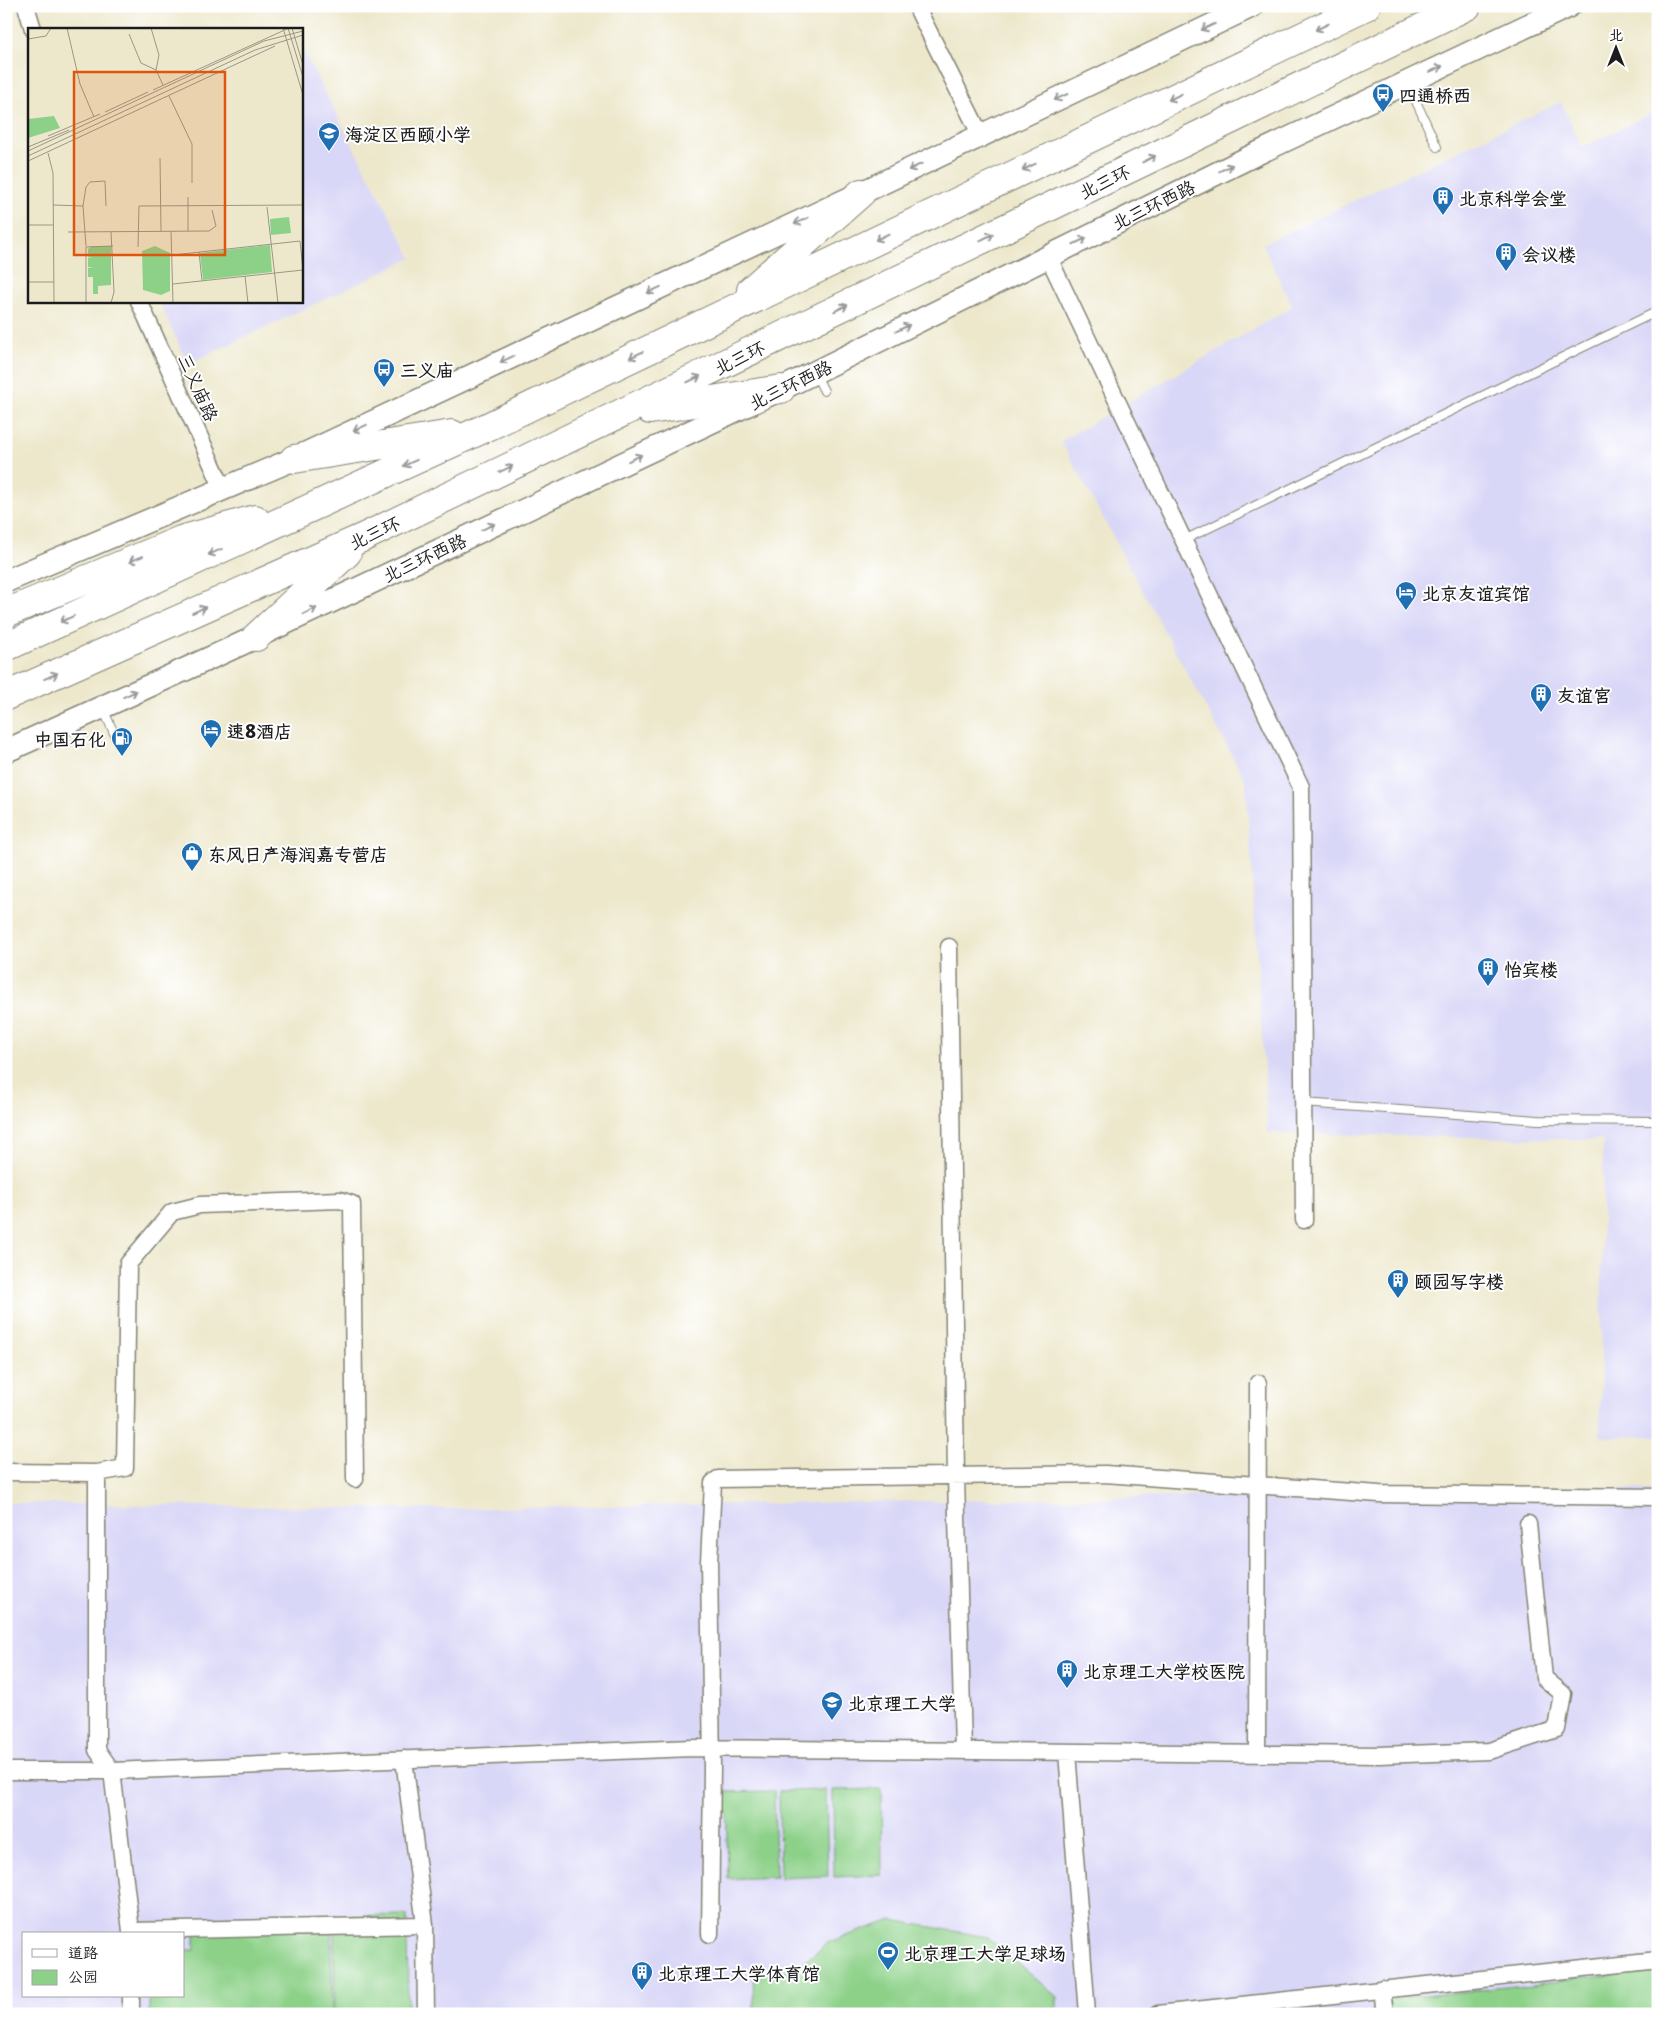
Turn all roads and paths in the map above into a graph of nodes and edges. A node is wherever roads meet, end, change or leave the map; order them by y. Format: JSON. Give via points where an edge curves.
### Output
{"nodes":[{"id":1,"x":26,"y":6,"type":"edge"},
{"id":2,"x":916,"y":6,"type":"edge"},
{"id":3,"x":1252,"y":6,"type":"edge"},
{"id":4,"x":1366,"y":6,"type":"edge"},
{"id":5,"x":1467,"y":6,"type":"edge"},
{"id":6,"x":1569,"y":6,"type":"edge"},
{"id":7,"x":33,"y":28,"type":"edge"},
{"id":8,"x":1407,"y":82,"type":"junction"},
{"id":9,"x":980,"y":136,"type":"junction"},
{"id":10,"x":1437,"y":148,"type":"dead end"},
{"id":11,"x":861,"y":193,"type":"junction"},
{"id":12,"x":1048,"y":256,"type":"junction"},
{"id":13,"x":139,"y":302,"type":"edge"},
{"id":14,"x":727,"y":311,"type":"junction"},
{"id":15,"x":1658,"y":311,"type":"edge"},
{"id":16,"x":781,"y":389,"type":"junction"},
{"id":17,"x":619,"y":415,"type":"junction"},
{"id":18,"x":483,"y":429,"type":"junction"},
{"id":19,"x":294,"y":458,"type":"junction"},
{"id":20,"x":223,"y":489,"type":"junction"},
{"id":21,"x":341,"y":495,"type":"junction"},
{"id":22,"x":364,"y":537,"type":"junction"},
{"id":23,"x":1184,"y":540,"type":"junction"},
{"id":24,"x":6,"y":581,"type":"edge"},
{"id":25,"x":6,"y":613,"type":"edge"},
{"id":26,"x":256,"y":636,"type":"junction"},
{"id":27,"x":6,"y":647,"type":"edge"},
{"id":28,"x":6,"y":696,"type":"edge"},
{"id":29,"x":102,"y":707,"type":"junction"},
{"id":30,"x":119,"y":744,"type":"dead end"},
{"id":31,"x":6,"y":751,"type":"edge"},
{"id":32,"x":949,"y":947,"type":"dead end"},
{"id":33,"x":1303,"y":1103,"type":"junction"},
{"id":34,"x":1658,"y":1121,"type":"edge"},
{"id":35,"x":1304,"y":1220,"type":"dead end"},
{"id":36,"x":1258,"y":1383,"type":"dead end"},
{"id":37,"x":6,"y":1472,"type":"edge"},
{"id":38,"x":97,"y":1473,"type":"junction"},
{"id":39,"x":956,"y":1476,"type":"junction"},
{"id":40,"x":355,"y":1479,"type":"dead end"},
{"id":41,"x":1257,"y":1484,"type":"junction"},
{"id":42,"x":1658,"y":1497,"type":"edge"},
{"id":43,"x":1528,"y":1524,"type":"dead end"},
{"id":44,"x":710,"y":1748,"type":"junction"},
{"id":45,"x":963,"y":1750,"type":"junction"},
{"id":46,"x":1067,"y":1752,"type":"junction"},
{"id":47,"x":1257,"y":1754,"type":"junction"},
{"id":48,"x":404,"y":1759,"type":"junction"},
{"id":49,"x":6,"y":1771,"type":"edge"},
{"id":50,"x":112,"y":1771,"type":"junction"},
{"id":51,"x":425,"y":1925,"type":"junction"},
{"id":52,"x":131,"y":1932,"type":"edge"},
{"id":53,"x":710,"y":1934,"type":"dead end"},
{"id":54,"x":1658,"y":1960,"type":"edge"},
{"id":55,"x":1382,"y":1989,"type":"junction"},
{"id":56,"x":131,"y":1998,"type":"edge"},
{"id":57,"x":131,"y":2014,"type":"edge"},
{"id":58,"x":426,"y":2014,"type":"edge"},
{"id":59,"x":1087,"y":2014,"type":"edge"},
{"id":60,"x":1158,"y":2014,"type":"edge"},
{"id":61,"x":1385,"y":2014,"type":"edge"}],
"edges":[{"from":1,"to":7,"type":"street"},
{"from":2,"to":9,"type":"street"},
{"from":3,"to":9,"type":"street","one_way":true},
{"from":4,"to":14,"type":"highway","one_way":true},
{"from":17,"to":5,"type":"highway","name":"北三环","one_way":true},
{"from":8,"to":6,"type":"street","name":"北三环西路","one_way":true},
{"from":8,"to":10,"type":"lane"},
{"from":12,"to":8,"type":"street","name":"北三环西路","one_way":true},
{"from":9,"to":11,"type":"street","one_way":true},
{"from":11,"to":14,"type":"highway"},
{"from":11,"to":19,"type":"street","one_way":true},
{"from":16,"to":12,"type":"street","name":"北三环西路","one_way":true,"via":[[819,382]]},
{"from":12,"to":23,"type":"street"},
{"from":13,"to":20,"type":"street","name":"三义庙路"},
{"from":14,"to":18,"type":"highway","one_way":true},
{"from":15,"to":23,"type":"lane"},
{"from":16,"to":17,"type":"highway"},
{"from":26,"to":16,"type":"street","name":"北三环西路","one_way":true},
{"from":22,"to":17,"type":"highway","name":"北三环","one_way":true},
{"from":18,"to":19,"type":"highway"},
{"from":18,"to":21,"type":"highway","one_way":true},
{"from":19,"to":20,"type":"street"},
{"from":20,"to":24,"type":"street"},
{"from":21,"to":25,"type":"highway","one_way":true,"via":[[181,540]]},
{"from":21,"to":27,"type":"highway","one_way":true},
{"from":22,"to":26,"type":"highway"},
{"from":28,"to":22,"type":"highway","name":"北三环","one_way":true},
{"from":23,"to":33,"type":"street","via":[[1301,787]]},
{"from":29,"to":26,"type":"street","name":"北三环西路","one_way":true},
{"from":29,"to":30,"type":"lane"},
{"from":29,"to":31,"type":"street","name":"北三环西路"},
{"from":32,"to":39,"type":"street"},
{"from":33,"to":34,"type":"lane","via":[[1538,1120]]},
{"from":33,"to":35,"type":"street"},
{"from":36,"to":41,"type":"street"},
{"from":37,"to":38,"type":"street"},
{"from":38,"to":40,"type":"street","via":[[125,1468],[128,1264],[172,1212],[200,1205],[340,1200],[352,1204]]},
{"from":38,"to":50,"type":"street","via":[[97,1750]]},
{"from":39,"to":41,"type":"street","via":[[1105,1474]]},
{"from":39,"to":44,"type":"street","via":[[718,1479],[713,1483],[709,1562]]},
{"from":39,"to":45,"type":"street"},
{"from":41,"to":42,"type":"street","via":[[1378,1494]]},
{"from":41,"to":47,"type":"street"},
{"from":43,"to":47,"type":"street","via":[[1544,1678],[1563,1694],[1557,1729],[1489,1750],[1378,1755]]},
{"from":44,"to":45,"type":"street"},
{"from":44,"to":48,"type":"street"},
{"from":44,"to":53,"type":"street"},
{"from":45,"to":46,"type":"street"},
{"from":46,"to":47,"type":"street"},
{"from":46,"to":59,"type":"street"},
{"from":48,"to":50,"type":"street"},
{"from":48,"to":51,"type":"street"},
{"from":49,"to":50,"type":"street"},
{"from":50,"to":52,"type":"street"},
{"from":51,"to":52,"type":"street"},
{"from":51,"to":58,"type":"street"},
{"from":54,"to":55,"type":"street"},
{"from":55,"to":60,"type":"street"},
{"from":55,"to":61,"type":"street"},
{"from":56,"to":57,"type":"street"}]}
